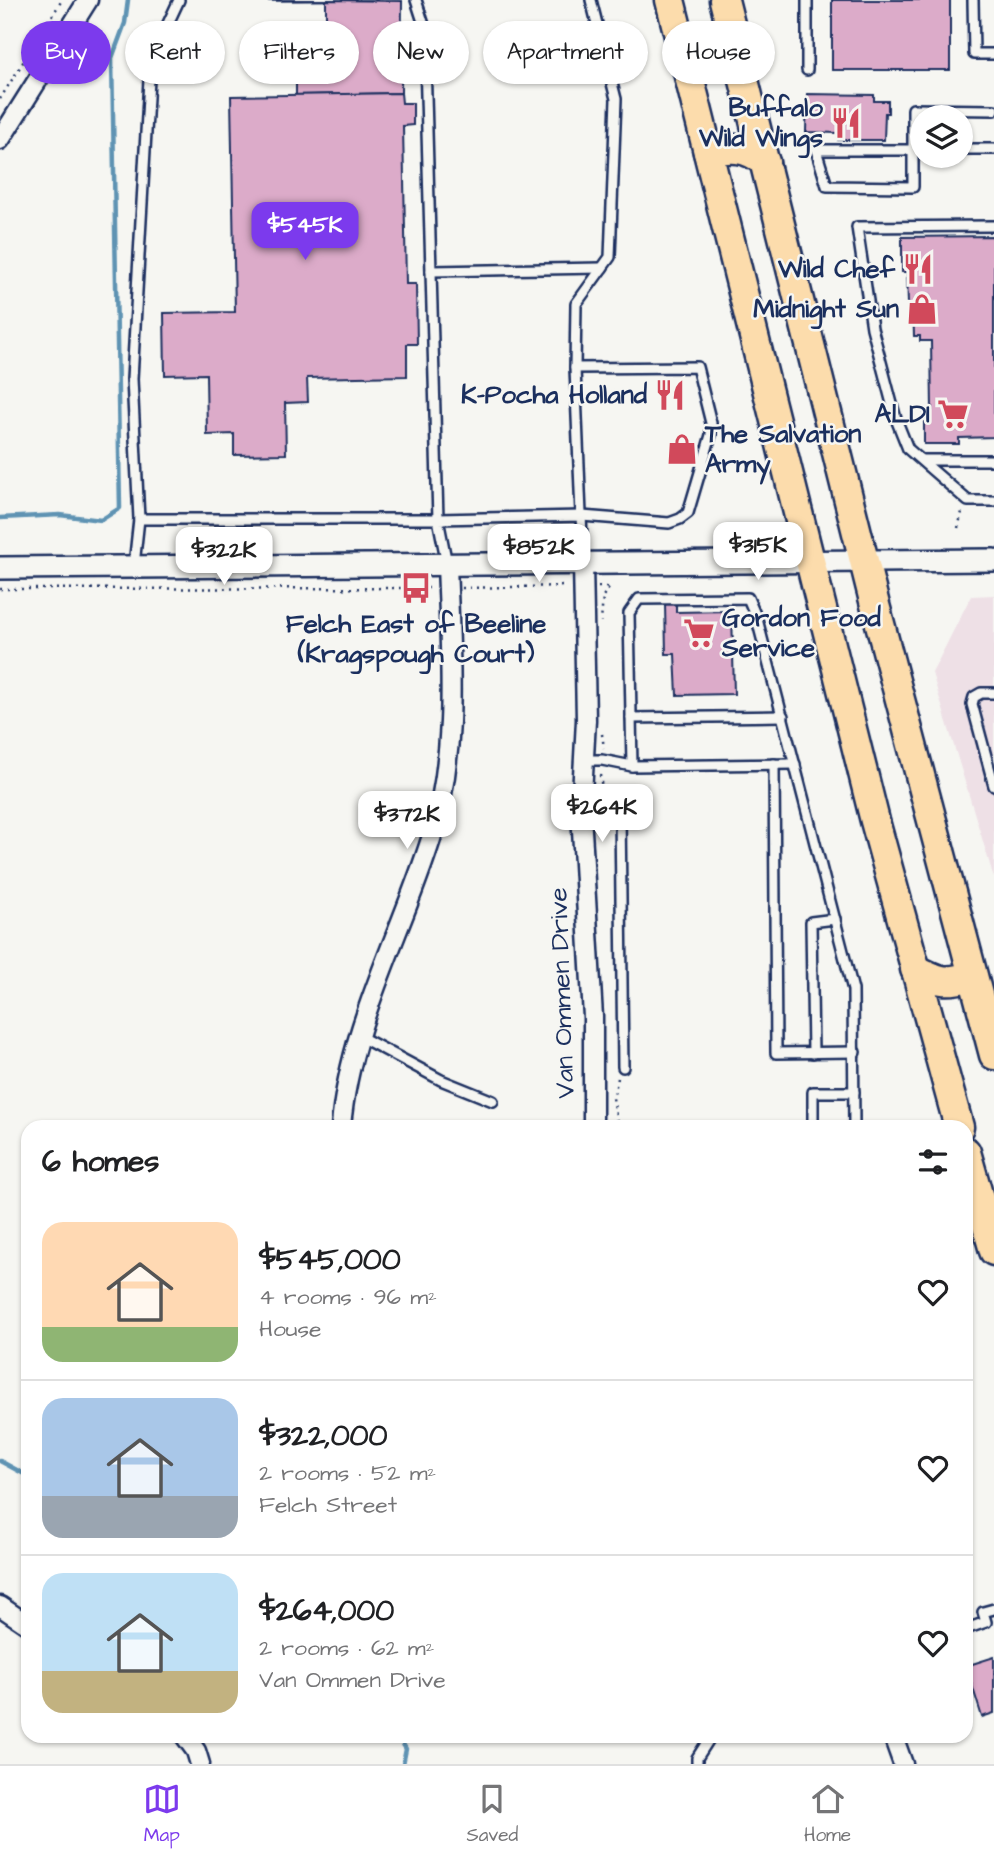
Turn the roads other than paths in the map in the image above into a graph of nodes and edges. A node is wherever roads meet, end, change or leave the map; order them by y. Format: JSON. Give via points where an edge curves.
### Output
{"nodes":[{"id":1,"x":88,"y":0,"type":"edge"},
{"id":2,"x":179,"y":0,"type":"edge"},
{"id":3,"x":416,"y":0,"type":"edge"},
{"id":4,"x":591,"y":0,"type":"edge"},
{"id":5,"x":670,"y":0,"type":"edge"},
{"id":6,"x":724,"y":0,"type":"edge"},
{"id":7,"x":807,"y":0,"type":"edge"},
{"id":8,"x":973,"y":0,"type":"edge"},
{"id":9,"x":994,"y":54,"type":"edge"},
{"id":10,"x":807,"y":70,"type":"dead end"},
{"id":11,"x":973,"y":110,"type":"edge"},
{"id":12,"x":994,"y":110,"type":"edge"},
{"id":13,"x":0,"y":140,"type":"edge"},
{"id":14,"x":918,"y":149,"type":"edge"},
{"id":15,"x":973,"y":149,"type":"edge"},
{"id":16,"x":994,"y":149,"type":"edge"},
{"id":17,"x":708,"y":152,"type":"junction"},
{"id":18,"x":765,"y":162,"type":"junction"},
{"id":19,"x":994,"y":226,"type":"edge"},
{"id":20,"x":602,"y":268,"type":"junction"},
{"id":21,"x":431,"y":271,"type":"junction"},
{"id":22,"x":575,"y":368,"type":"junction"},
{"id":23,"x":923,"y":460,"type":"junction"},
{"id":24,"x":994,"y":460,"type":"edge"},
{"id":25,"x":994,"y":501,"type":"edge"},
{"id":26,"x":582,"y":516,"type":"junction"},
{"id":27,"x":139,"y":519,"type":"junction"},
{"id":28,"x":438,"y":519,"type":"junction"},
{"id":29,"x":994,"y":560,"type":"edge"},
{"id":30,"x":809,"y":561,"type":"junction"},
{"id":31,"x":864,"y":561,"type":"junction"},
{"id":32,"x":583,"y":563,"type":"junction"},
{"id":33,"x":447,"y":564,"type":"junction"},
{"id":34,"x":134,"y":567,"type":"junction"},
{"id":35,"x":0,"y":568,"type":"edge"},
{"id":36,"x":994,"y":693,"type":"edge"},
{"id":37,"x":783,"y":716,"type":"junction"},
{"id":38,"x":631,"y":718,"type":"junction"},
{"id":39,"x":585,"y":760,"type":"junction"},
{"id":40,"x":774,"y":764,"type":"junction"},
{"id":41,"x":795,"y":764,"type":"junction"},
{"id":42,"x":632,"y":766,"type":"junction"},
{"id":43,"x":994,"y":786,"type":"edge"},
{"id":44,"x":581,"y":813,"type":"junction"},
{"id":45,"x":835,"y":919,"type":"junction"},
{"id":46,"x":915,"y":969,"type":"junction"},
{"id":47,"x":971,"y":976,"type":"junction"},
{"id":48,"x":359,"y":1036,"type":"junction"},
{"id":49,"x":855,"y":1052,"type":"junction"},
{"id":50,"x":813,"y":1053,"type":"junction"},
{"id":51,"x":994,"y":1055,"type":"edge"},
{"id":52,"x":623,"y":1067,"type":"dead end"},
{"id":53,"x":854,"y":1092,"type":"junction"},
{"id":54,"x":493,"y":1101,"type":"dead end"},
{"id":55,"x":342,"y":1120,"type":"edge"},
{"id":56,"x":593,"y":1120,"type":"edge"},
{"id":57,"x":813,"y":1120,"type":"edge"},
{"id":58,"x":854,"y":1120,"type":"edge"},
{"id":59,"x":957,"y":1120,"type":"edge"},
{"id":60,"x":973,"y":1177,"type":"edge"},
{"id":61,"x":994,"y":1251,"type":"edge"},
{"id":62,"x":0,"y":1606,"type":"edge"},
{"id":63,"x":994,"y":1609,"type":"edge"},
{"id":64,"x":21,"y":1620,"type":"edge"},
{"id":65,"x":973,"y":1627,"type":"edge"},
{"id":66,"x":190,"y":1743,"type":"edge"},
{"id":67,"x":707,"y":1743,"type":"edge"},
{"id":68,"x":896,"y":1743,"type":"edge"},
{"id":69,"x":200,"y":1764,"type":"edge"},
{"id":70,"x":697,"y":1764,"type":"edge"},
{"id":71,"x":903,"y":1764,"type":"edge"}],
"edges":[{"from":1,"to":13,"type":"street"},
{"from":2,"to":27,"type":"lane","via":[[150,62],[132,379]]},
{"from":3,"to":21,"type":"lane","via":[[424,25]]},
{"from":4,"to":20,"type":"lane","via":[[616,99],[610,257]]},
{"from":5,"to":17,"type":"highway"},
{"from":6,"to":18,"type":"highway"},
{"from":7,"to":10,"type":"lane"},
{"from":8,"to":9,"type":"lane","via":[[974,54]]},
{"from":11,"to":12,"type":"lane"},
{"from":14,"to":14,"type":"lane","via":[[899,150],[816,150],[827,186],[913,187]]},
{"from":15,"to":16,"type":"lane"},
{"from":17,"to":18,"type":"highway","via":[[738,148]]},
{"from":17,"to":30,"type":"highway"},
{"from":18,"to":31,"type":"highway"},
{"from":19,"to":23,"type":"lane","via":[[857,227],[872,328],[896,419],[908,449]]},
{"from":20,"to":21,"type":"lane"},
{"from":20,"to":22,"type":"lane","via":[[576,304]]},
{"from":21,"to":28,"type":"lane"},
{"from":22,"to":26,"type":"lane"},
{"from":22,"to":26,"type":"lane","via":[[697,367],[711,423],[688,513],[680,519],[669,523]]},
{"from":23,"to":24,"type":"lane"},
{"from":23,"to":25,"type":"lane","via":[[968,501]]},
{"from":26,"to":28,"type":"lane"},
{"from":26,"to":32,"type":"lane"},
{"from":27,"to":28,"type":"lane"},
{"from":27,"to":34,"type":"lane"},
{"from":28,"to":33,"type":"lane"},
{"from":29,"to":31,"type":"street"},
{"from":30,"to":31,"type":"street"},
{"from":30,"to":32,"type":"street"},
{"from":30,"to":46,"type":"highway"},
{"from":31,"to":47,"type":"highway"},
{"from":32,"to":33,"type":"street"},
{"from":32,"to":39,"type":"street","name":"Van Ommen Drive"},
{"from":33,"to":34,"type":"street"},
{"from":33,"to":48,"type":"street","via":[[452,697],[441,802]]},
{"from":34,"to":35,"type":"street"},
{"from":36,"to":43,"type":"lane","via":[[981,693],[972,704]]},
{"from":37,"to":38,"type":"lane"},
{"from":37,"to":38,"type":"lane","via":[[748,598],[639,599],[629,613]]},
{"from":37,"to":41,"type":"lane"},
{"from":38,"to":42,"type":"lane"},
{"from":39,"to":42,"type":"lane"},
{"from":39,"to":44,"type":"street","name":"Van Ommen Drive"},
{"from":40,"to":41,"type":"lane"},
{"from":40,"to":42,"type":"lane"},
{"from":40,"to":50,"type":"lane","via":[[776,1053]]},
{"from":41,"to":45,"type":"lane"},
{"from":44,"to":52,"type":"lane","via":[[620,813]]},
{"from":44,"to":56,"type":"street","name":"Van Ommen Drive","via":[[593,1017]]},
{"from":45,"to":49,"type":"lane","via":[[853,990]]},
{"from":45,"to":50,"type":"lane","via":[[811,922]]},
{"from":46,"to":47,"type":"highway","via":[[944,982]]},
{"from":46,"to":59,"type":"highway"},
{"from":47,"to":51,"type":"highway"},
{"from":48,"to":54,"type":"lane","via":[[441,1080]]},
{"from":48,"to":55,"type":"street"},
{"from":49,"to":50,"type":"lane"},
{"from":49,"to":53,"type":"lane"},
{"from":53,"to":57,"type":"lane","via":[[813,1092]]},
{"from":53,"to":58,"type":"lane"},
{"from":60,"to":61,"type":"highway"},
{"from":62,"to":64,"type":"street"},
{"from":63,"to":65,"type":"lane","via":[[983,1612],[986,1622]]},
{"from":66,"to":69,"type":"street"},
{"from":67,"to":70,"type":"lane"},
{"from":68,"to":71,"type":"street"}]}
